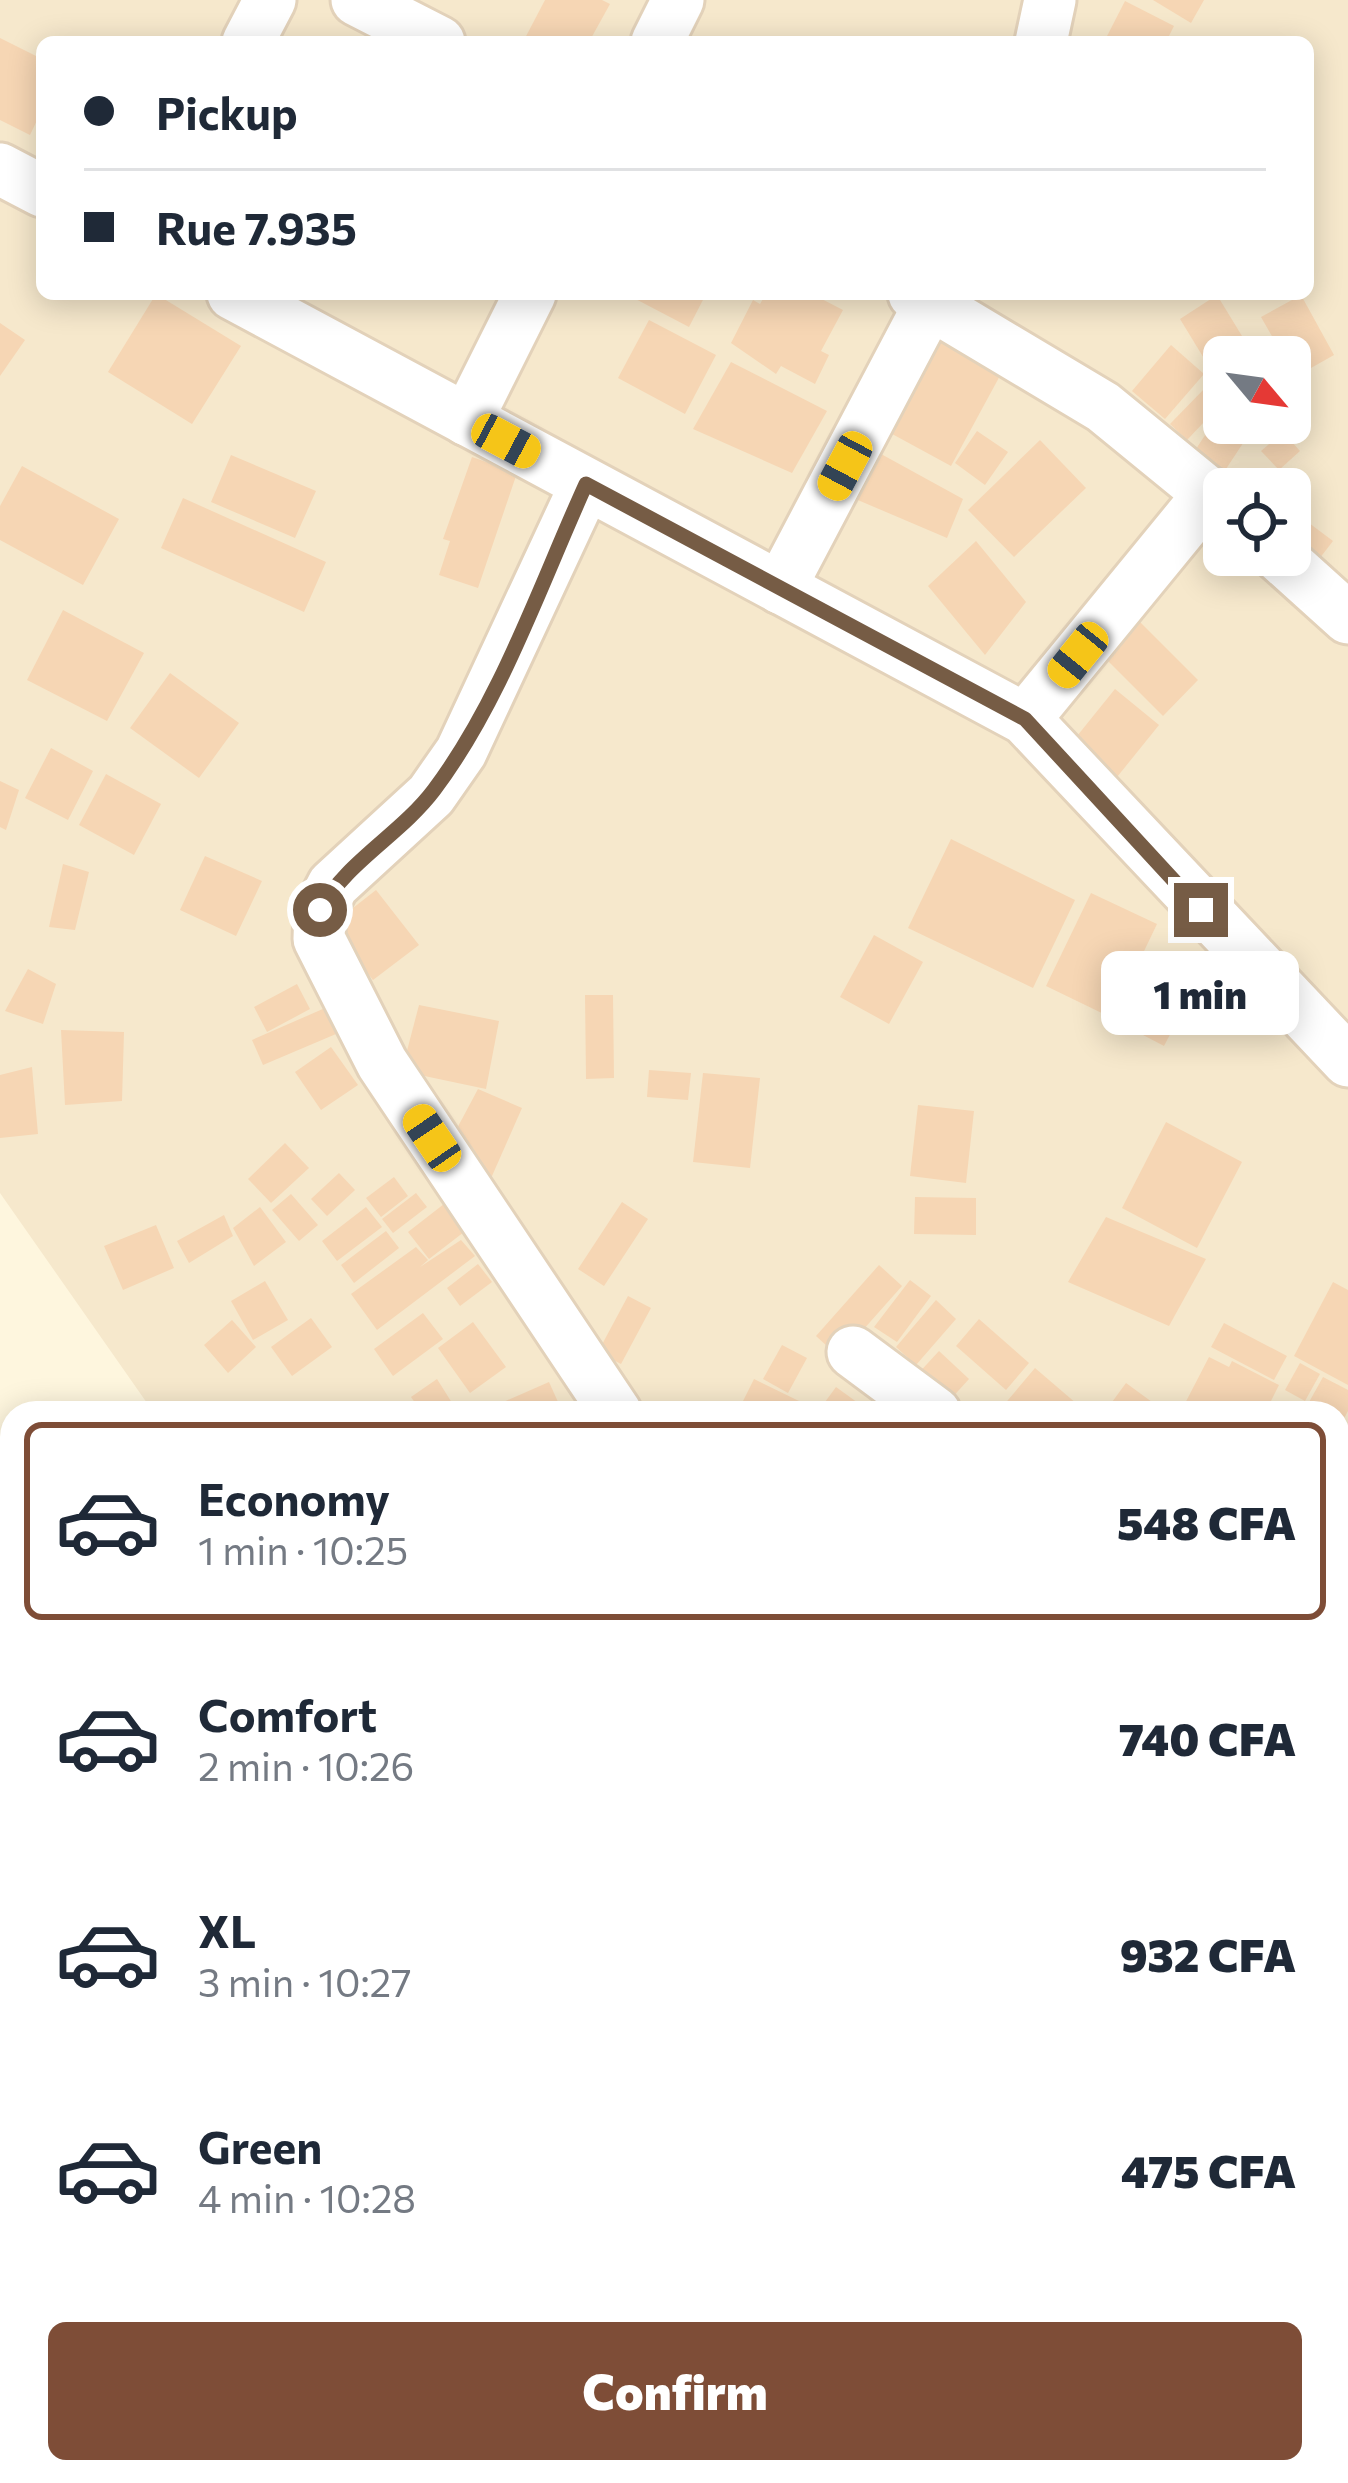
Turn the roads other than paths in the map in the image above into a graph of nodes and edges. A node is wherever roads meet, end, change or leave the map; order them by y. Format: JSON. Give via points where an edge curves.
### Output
{"nodes":[{"id":1,"x":270,"y":0,"type":"edge"},
{"id":2,"x":357,"y":0,"type":"edge"},
{"id":3,"x":678,"y":0,"type":"edge"},
{"id":4,"x":1051,"y":0,"type":"edge"},
{"id":5,"x":251,"y":36,"type":"edge"},
{"id":6,"x":427,"y":36,"type":"edge"},
{"id":7,"x":660,"y":36,"type":"edge"},
{"id":8,"x":1042,"y":36,"type":"edge"},
{"id":9,"x":0,"y":169,"type":"edge"},
{"id":10,"x":36,"y":188,"type":"edge"},
{"id":11,"x":244,"y":300,"type":"edge"},
{"id":12,"x":527,"y":300,"type":"edge"},
{"id":13,"x":925,"y":300,"type":"edge"},
{"id":14,"x":932,"y":300,"type":"edge"},
{"id":15,"x":467,"y":420,"type":"junction"},
{"id":16,"x":586,"y":484,"type":"junction"},
{"id":17,"x":1203,"y":488,"type":"edge"},
{"id":18,"x":1203,"y":515,"type":"edge"},
{"id":19,"x":1301,"y":576,"type":"edge"},
{"id":20,"x":780,"y":588,"type":"junction"},
{"id":21,"x":1348,"y":618,"type":"edge"},
{"id":22,"x":1025,"y":719,"type":"junction"},
{"id":23,"x":1348,"y":1061,"type":"edge"},
{"id":24,"x":853,"y":1352,"type":"dead end"},
{"id":25,"x":608,"y":1401,"type":"edge"},
{"id":26,"x":919,"y":1401,"type":"edge"}],
"edges":[{"from":1,"to":5,"type":"street"},
{"from":2,"to":6,"type":"street"},
{"from":3,"to":7,"type":"street"},
{"from":4,"to":8,"type":"street"},
{"from":9,"to":10,"type":"street"},
{"from":11,"to":15,"type":"street"},
{"from":12,"to":15,"type":"street"},
{"from":13,"to":20,"type":"street"},
{"from":14,"to":17,"type":"street","via":[[1103,407]]},
{"from":15,"to":16,"type":"street"},
{"from":16,"to":20,"type":"street"},
{"from":16,"to":25,"type":"street","via":[[460,752],[431,795],[333,886],[320,910],[319,939],[382,1063]]},
{"from":18,"to":22,"type":"street"},
{"from":19,"to":21,"type":"street"},
{"from":20,"to":22,"type":"street"},
{"from":22,"to":23,"type":"street"},
{"from":24,"to":26,"type":"street"}]}
